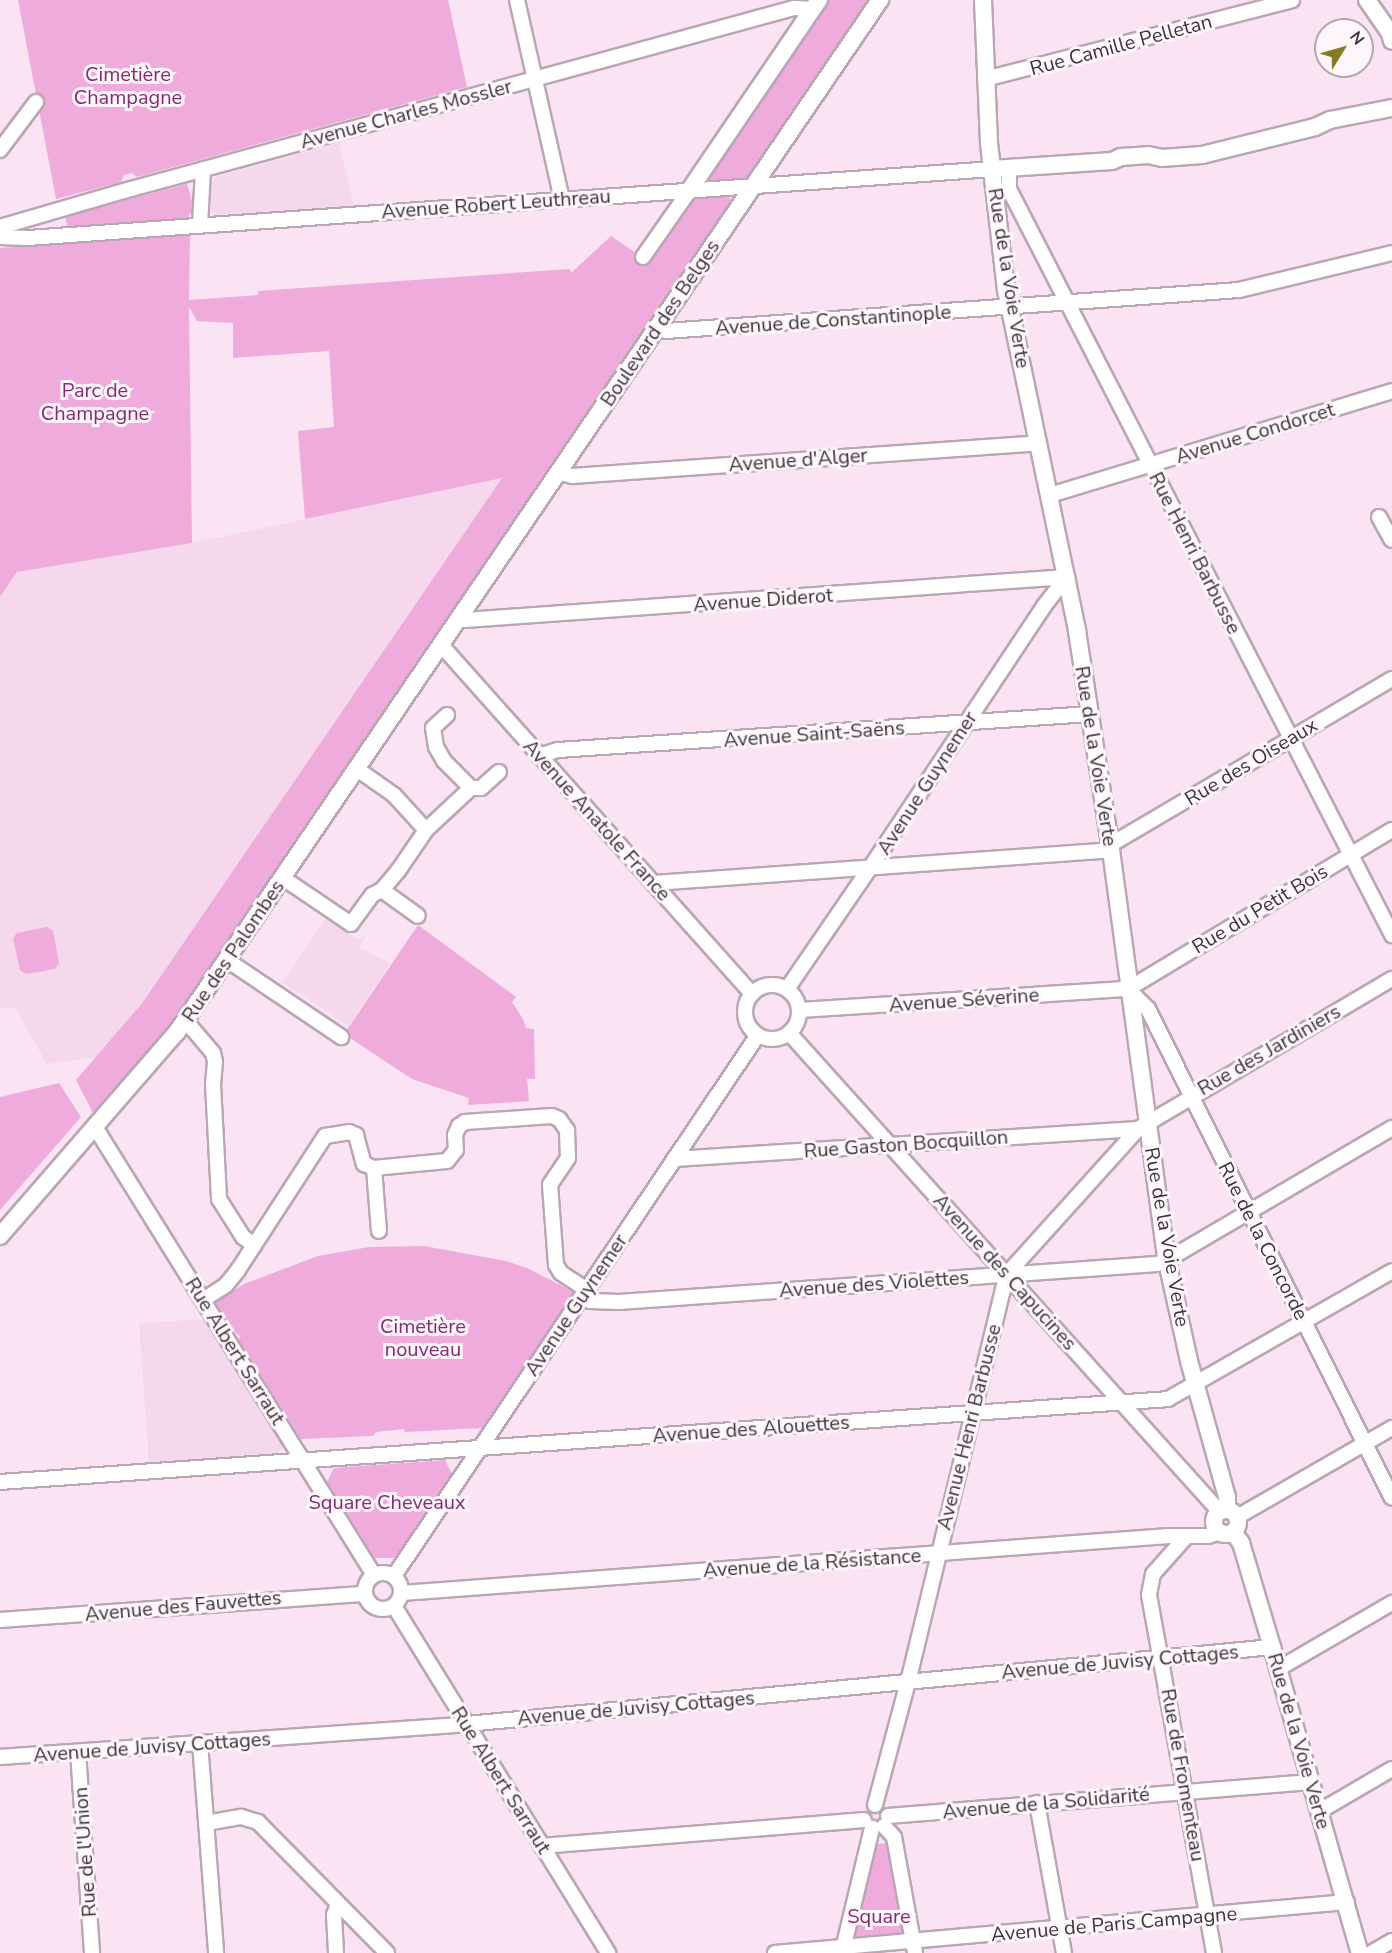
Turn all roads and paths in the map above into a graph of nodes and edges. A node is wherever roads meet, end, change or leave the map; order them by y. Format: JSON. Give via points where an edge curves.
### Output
{"nodes":[{"id":1,"x":518,"y":0,"type":"edge"},
{"id":2,"x":880,"y":0,"type":"edge"},
{"id":3,"x":983,"y":0,"type":"edge"},
{"id":4,"x":1292,"y":0,"type":"edge"},
{"id":5,"x":1367,"y":0,"type":"edge"},
{"id":6,"x":816,"y":4,"type":"edge"},
{"id":7,"x":1391,"y":37,"type":"edge"},
{"id":8,"x":535,"y":79,"type":"junction"},
{"id":9,"x":985,"y":80,"type":"junction"},
{"id":10,"x":36,"y":102,"type":"dead end"},
{"id":11,"x":1392,"y":108,"type":"edge"},
{"id":12,"x":0,"y":150,"type":"edge"},
{"id":13,"x":1009,"y":168,"type":"junction"},
{"id":14,"x":203,"y":169,"type":"junction"},
{"id":15,"x":992,"y":169,"type":"junction"},
{"id":16,"x":753,"y":186,"type":"junction"},
{"id":17,"x":689,"y":191,"type":"junction"},
{"id":18,"x":562,"y":199,"type":"junction"},
{"id":19,"x":200,"y":225,"type":"junction"},
{"id":20,"x":0,"y":227,"type":"edge"},
{"id":21,"x":0,"y":237,"type":"edge"},
{"id":22,"x":1392,"y":253,"type":"edge"},
{"id":23,"x":643,"y":257,"type":"dead end"},
{"id":24,"x":1068,"y":303,"type":"junction"},
{"id":25,"x":1010,"y":308,"type":"junction"},
{"id":26,"x":657,"y":328,"type":"junction"},
{"id":27,"x":1392,"y":391,"type":"edge"},
{"id":28,"x":1039,"y":443,"type":"junction"},
{"id":29,"x":1150,"y":465,"type":"junction"},
{"id":30,"x":558,"y":472,"type":"junction"},
{"id":31,"x":1050,"y":495,"type":"junction"},
{"id":32,"x":1378,"y":517,"type":"dead end"},
{"id":33,"x":1392,"y":540,"type":"edge"},
{"id":34,"x":1067,"y":577,"type":"junction"},
{"id":35,"x":459,"y":618,"type":"junction"},
{"id":36,"x":442,"y":646,"type":"junction"},
{"id":37,"x":1392,"y":679,"type":"edge"},
{"id":38,"x":1090,"y":714,"type":"junction"},
{"id":39,"x":447,"y":715,"type":"dead end"},
{"id":40,"x":966,"y":724,"type":"junction"},
{"id":41,"x":1290,"y":739,"type":"junction"},
{"id":42,"x":539,"y":756,"type":"junction"},
{"id":43,"x":357,"y":769,"type":"junction"},
{"id":44,"x":499,"y":772,"type":"dead end"},
{"id":45,"x":471,"y":788,"type":"junction"},
{"id":46,"x":426,"y":830,"type":"junction"},
{"id":47,"x":1392,"y":830,"type":"edge"},
{"id":48,"x":1111,"y":848,"type":"junction"},
{"id":49,"x":1351,"y":855,"type":"junction"},
{"id":50,"x":870,"y":868,"type":"junction"},
{"id":51,"x":283,"y":878,"type":"junction"},
{"id":52,"x":654,"y":883,"type":"junction"},
{"id":53,"x":382,"y":890,"type":"junction"},
{"id":54,"x":418,"y":916,"type":"dead end"},
{"id":55,"x":1392,"y":936,"type":"edge"},
{"id":56,"x":227,"y":960,"type":"junction"},
{"id":57,"x":1392,"y":979,"type":"edge"},
{"id":58,"x":787,"y":989,"type":"junction"},
{"id":59,"x":1128,"y":989,"type":"junction"},
{"id":60,"x":752,"y":994,"type":"junction"},
{"id":61,"x":800,"y":1010,"type":"junction"},
{"id":62,"x":185,"y":1020,"type":"junction"},
{"id":63,"x":790,"y":1034,"type":"junction"},
{"id":64,"x":758,"y":1035,"type":"junction"},
{"id":65,"x":341,"y":1037,"type":"dead end"},
{"id":66,"x":1191,"y":1096,"type":"junction"},
{"id":67,"x":1142,"y":1126,"type":"junction"},
{"id":68,"x":95,"y":1128,"type":"junction"},
{"id":69,"x":1392,"y":1128,"type":"edge"},
{"id":70,"x":890,"y":1145,"type":"junction"},
{"id":71,"x":674,"y":1159,"type":"junction"},
{"id":72,"x":374,"y":1168,"type":"junction"},
{"id":73,"x":1248,"y":1211,"type":"junction"},
{"id":74,"x":378,"y":1231,"type":"dead end"},
{"id":75,"x":0,"y":1236,"type":"edge"},
{"id":76,"x":254,"y":1245,"type":"junction"},
{"id":77,"x":1167,"y":1260,"type":"junction"},
{"id":78,"x":1392,"y":1271,"type":"edge"},
{"id":79,"x":1007,"y":1274,"type":"junction"},
{"id":80,"x":584,"y":1293,"type":"junction"},
{"id":81,"x":203,"y":1300,"type":"junction"},
{"id":82,"x":1304,"y":1322,"type":"junction"},
{"id":83,"x":1196,"y":1385,"type":"junction"},
{"id":84,"x":1124,"y":1403,"type":"junction"},
{"id":85,"x":973,"y":1413,"type":"junction"},
{"id":86,"x":1392,"y":1428,"type":"edge"},
{"id":87,"x":1365,"y":1444,"type":"junction"},
{"id":88,"x":481,"y":1448,"type":"junction"},
{"id":89,"x":302,"y":1459,"type":"junction"},
{"id":90,"x":0,"y":1482,"type":"edge"},
{"id":91,"x":1392,"y":1498,"type":"edge"},
{"id":92,"x":1228,"y":1521,"type":"junction"},
{"id":93,"x":1185,"y":1538,"type":"junction"},
{"id":94,"x":938,"y":1554,"type":"junction"},
{"id":95,"x":375,"y":1575,"type":"junction"},
{"id":96,"x":394,"y":1576,"type":"junction"},
{"id":97,"x":402,"y":1593,"type":"junction"},
{"id":98,"x":365,"y":1594,"type":"junction"},
{"id":99,"x":1392,"y":1603,"type":"edge"},
{"id":100,"x":394,"y":1606,"type":"junction"},
{"id":101,"x":0,"y":1620,"type":"edge"},
{"id":102,"x":1272,"y":1647,"type":"junction"},
{"id":103,"x":1162,"y":1657,"type":"junction"},
{"id":104,"x":1278,"y":1669,"type":"junction"},
{"id":105,"x":908,"y":1682,"type":"junction"},
{"id":106,"x":467,"y":1724,"type":"junction"},
{"id":107,"x":200,"y":1743,"type":"junction"},
{"id":108,"x":78,"y":1752,"type":"junction"},
{"id":109,"x":0,"y":1757,"type":"edge"},
{"id":110,"x":1392,"y":1769,"type":"edge"},
{"id":111,"x":1311,"y":1782,"type":"junction"},
{"id":112,"x":1186,"y":1791,"type":"junction"},
{"id":113,"x":1037,"y":1803,"type":"junction"},
{"id":114,"x":1320,"y":1811,"type":"junction"},
{"id":115,"x":206,"y":1823,"type":"junction"},
{"id":116,"x":877,"y":1823,"type":"junction"},
{"id":117,"x":542,"y":1846,"type":"junction"},
{"id":118,"x":1347,"y":1902,"type":"junction"},
{"id":119,"x":338,"y":1904,"type":"junction"},
{"id":120,"x":1207,"y":1916,"type":"junction"},
{"id":121,"x":1059,"y":1929,"type":"junction"},
{"id":122,"x":1392,"y":1941,"type":"edge"},
{"id":123,"x":914,"y":1947,"type":"edge"},
{"id":124,"x":842,"y":1950,"type":"edge"},
{"id":125,"x":93,"y":1953,"type":"edge"},
{"id":126,"x":216,"y":1953,"type":"edge"},
{"id":127,"x":336,"y":1953,"type":"edge"},
{"id":128,"x":387,"y":1953,"type":"edge"},
{"id":129,"x":608,"y":1953,"type":"edge"},
{"id":130,"x":775,"y":1953,"type":"edge"},
{"id":131,"x":1064,"y":1953,"type":"edge"},
{"id":132,"x":1214,"y":1953,"type":"edge"},
{"id":133,"x":1360,"y":1953,"type":"edge"},
{"id":134,"x":1371,"y":1953,"type":"edge"}],
"edges":[{"from":1,"to":8,"type":"street"},
{"from":2,"to":16,"type":"street","name":"Boulevard des Belges"},
{"from":3,"to":9,"type":"street","name":"Rue de la Voie Verte"},
{"from":4,"to":9,"type":"street","name":"Rue Camille Pelletan"},
{"from":5,"to":7,"type":"street"},
{"from":6,"to":8,"type":"street","name":"Avenue Charles Mossler"},
{"from":6,"to":17,"type":"street"},
{"from":8,"to":14,"type":"street","name":"Avenue Charles Mossler"},
{"from":8,"to":18,"type":"street"},
{"from":9,"to":15,"type":"street","name":"Rue de la Voie Verte"},
{"from":10,"to":12,"type":"street"},
{"from":11,"to":13,"type":"street","via":[[1344,116],[1202,155],[1148,155]]},
{"from":13,"to":15,"type":"street"},
{"from":13,"to":24,"type":"street","name":"Rue Henri Barbusse","via":[[1009,189]]},
{"from":14,"to":19,"type":"street"},
{"from":14,"to":20,"type":"street","name":"Avenue Charles Mossler"},
{"from":15,"to":16,"type":"street","name":"Avenue Robert Leuthreau"},
{"from":15,"to":25,"type":"street","name":"Rue de la Voie Verte"},
{"from":16,"to":17,"type":"street","name":"Avenue Robert Leuthreau"},
{"from":16,"to":26,"type":"street","name":"Boulevard des Belges"},
{"from":17,"to":18,"type":"street","name":"Avenue Robert Leuthreau"},
{"from":17,"to":23,"type":"street"},
{"from":18,"to":19,"type":"street","name":"Avenue Robert Leuthreau"},
{"from":19,"to":21,"type":"street","name":"Avenue Robert Leuthreau"},
{"from":22,"to":24,"type":"street","name":"Avenue de Constantinople","via":[[1239,290]]},
{"from":24,"to":25,"type":"street","name":"Avenue de Constantinople"},
{"from":24,"to":29,"type":"street","name":"Rue Henri Barbusse"},
{"from":25,"to":26,"type":"street","name":"Avenue de Constantinople","via":[[666,331]]},
{"from":25,"to":28,"type":"street","name":"Rue de la Voie Verte"},
{"from":26,"to":30,"type":"street","name":"Boulevard des Belges"},
{"from":27,"to":29,"type":"street","name":"Avenue Condorcet"},
{"from":28,"to":30,"type":"street","name":"Avenue d'Alger","via":[[572,476]]},
{"from":28,"to":31,"type":"street","name":"Rue de la Voie Verte"},
{"from":29,"to":31,"type":"street","name":"Avenue Condorcet"},
{"from":29,"to":41,"type":"street","name":"Rue Henri Barbusse"},
{"from":30,"to":35,"type":"street","name":"Boulevard des Belges"},
{"from":31,"to":34,"type":"street","name":"Rue de la Voie Verte"},
{"from":32,"to":33,"type":"street"},
{"from":34,"to":35,"type":"street","name":"Avenue Diderot","via":[[477,620]]},
{"from":34,"to":38,"type":"street","name":"Rue de la Voie Verte"},
{"from":34,"to":40,"type":"street","name":"Avenue Guynemer"},
{"from":35,"to":36,"type":"street","name":"Boulevard des Belges"},
{"from":36,"to":42,"type":"street","name":"Avenue Anatole France"},
{"from":36,"to":43,"type":"street","name":"Rue des Palombes"},
{"from":37,"to":41,"type":"street","name":"Rue des Oiseaux"},
{"from":38,"to":40,"type":"street","name":"Avenue Saint-Saëns"},
{"from":38,"to":48,"type":"street","name":"Rue de la Voie Verte"},
{"from":39,"to":45,"type":"street","via":[[433,728],[436,747],[444,761]]},
{"from":40,"to":42,"type":"street","name":"Avenue Saint-Saëns","via":[[558,750]]},
{"from":40,"to":50,"type":"street","name":"Avenue Guynemer"},
{"from":41,"to":48,"type":"street","name":"Rue des Oiseaux"},
{"from":41,"to":49,"type":"street","name":"Rue Henri Barbusse"},
{"from":42,"to":52,"type":"street","name":"Avenue Anatole France"},
{"from":43,"to":46,"type":"street","via":[[394,795]]},
{"from":43,"to":51,"type":"street","name":"Rue des Palombes"},
{"from":44,"to":45,"type":"street","via":[[481,788]]},
{"from":45,"to":46,"type":"street"},
{"from":46,"to":53,"type":"street"},
{"from":47,"to":49,"type":"street","name":"Rue du Petit Bois"},
{"from":48,"to":50,"type":"street"},
{"from":48,"to":59,"type":"street","name":"Rue de la Voie Verte"},
{"from":49,"to":55,"type":"street","name":"Rue Henri Barbusse"},
{"from":49,"to":59,"type":"street","name":"Rue du Petit Bois"},
{"from":50,"to":52,"type":"street"},
{"from":50,"to":58,"type":"street","name":"Avenue Guynemer"},
{"from":51,"to":53,"type":"street","via":[[351,924],[372,895]]},
{"from":51,"to":56,"type":"street","name":"Rue des Palombes"},
{"from":52,"to":60,"type":"street","name":"Avenue Anatole France"},
{"from":53,"to":54,"type":"street"},
{"from":56,"to":62,"type":"street","name":"Rue des Palombes"},
{"from":56,"to":65,"type":"street"},
{"from":57,"to":66,"type":"street","name":"Rue des Jardiniers"},
{"from":58,"to":60,"type":"street","via":[[774,984]]},
{"from":58,"to":61,"type":"street","via":[[797,999]]},
{"from":59,"to":61,"type":"street","name":"Avenue Séverine"},
{"from":59,"to":66,"type":"street","name":"Rue de la Concorde","via":[[1148,1010]]},
{"from":59,"to":67,"type":"street","name":"Rue de la Voie Verte"},
{"from":60,"to":64,"type":"street","via":[[745,1010],[746,1019]]},
{"from":61,"to":63,"type":"street","via":[[798,1023]]},
{"from":62,"to":68,"type":"street","name":"Rue des Palombes"},
{"from":62,"to":76,"type":"street","via":[[213,1053],[215,1062],[219,1199],[243,1237]]},
{"from":63,"to":64,"type":"street","via":[[774,1039]]},
{"from":63,"to":70,"type":"street","name":"Avenue des Capucines"},
{"from":64,"to":71,"type":"street","name":"Avenue Guynemer"},
{"from":66,"to":67,"type":"street","name":"Rue des Jardiniers"},
{"from":66,"to":73,"type":"street","name":"Rue de la Concorde"},
{"from":67,"to":70,"type":"street","name":"Rue Gaston Bocquillon"},
{"from":67,"to":77,"type":"street","name":"Rue de la Voie Verte"},
{"from":67,"to":79,"type":"street","name":"Avenue Henri Barbusse"},
{"from":68,"to":75,"type":"street","name":"Rue des Palombes"},
{"from":68,"to":81,"type":"street","name":"Rue Albert Sarraut"},
{"from":69,"to":73,"type":"street"},
{"from":70,"to":71,"type":"street","name":"Rue Gaston Bocquillon"},
{"from":70,"to":79,"type":"street","name":"Avenue des Capucines"},
{"from":71,"to":80,"type":"street","name":"Avenue Guynemer"},
{"from":72,"to":74,"type":"street"},
{"from":72,"to":76,"type":"street","via":[[364,1164],[356,1136],[349,1132],[325,1136]]},
{"from":72,"to":80,"type":"street","via":[[447,1161],[456,1150],[459,1126],[465,1122],[552,1116],[560,1119],[567,1130],[568,1158],[550,1185],[556,1264]]},
{"from":73,"to":77,"type":"street"},
{"from":73,"to":82,"type":"street","name":"Rue de la Concorde"},
{"from":76,"to":81,"type":"street","via":[[226,1285]]},
{"from":77,"to":79,"type":"street","name":"Avenue des Violettes","via":[[1156,1264]]},
{"from":77,"to":83,"type":"street","name":"Rue de la Voie Verte"},
{"from":78,"to":82,"type":"street","name":"Avenue des Alouettes"},
{"from":79,"to":80,"type":"street","name":"Avenue des Violettes","via":[[619,1302],[590,1301]]},
{"from":79,"to":84,"type":"street","name":"Avenue des Capucines"},
{"from":79,"to":85,"type":"street","name":"Avenue Henri Barbusse"},
{"from":80,"to":88,"type":"street","name":"Avenue Guynemer"},
{"from":81,"to":89,"type":"street","name":"Rue Albert Sarraut"},
{"from":82,"to":83,"type":"street","name":"Avenue des Alouettes"},
{"from":82,"to":87,"type":"street","name":"Rue de la Concorde"},
{"from":83,"to":84,"type":"street","name":"Avenue des Alouettes","via":[[1168,1399]]},
{"from":83,"to":92,"type":"street","name":"Rue de la Voie Verte","via":[[1227,1497]]},
{"from":84,"to":85,"type":"street","name":"Avenue des Alouettes"},
{"from":84,"to":92,"type":"street","name":"Avenue des Capucines"},
{"from":85,"to":88,"type":"street","name":"Avenue des Alouettes"},
{"from":85,"to":94,"type":"street","name":"Avenue Henri Barbusse"},
{"from":86,"to":87,"type":"street","name":"Avenue de la Résistance"},
{"from":87,"to":91,"type":"street","name":"Rue de la Concorde"},
{"from":87,"to":92,"type":"street","name":"Avenue de la Résistance"},
{"from":88,"to":89,"type":"street","name":"Avenue des Alouettes"},
{"from":88,"to":96,"type":"street","name":"Avenue Guynemer"},
{"from":89,"to":90,"type":"street","name":"Avenue des Alouettes"},
{"from":89,"to":95,"type":"street","name":"Rue Albert Sarraut"},
{"from":92,"to":93,"type":"street","name":"Avenue de la Résistance","via":[[1215,1535]]},
{"from":92,"to":102,"type":"street","name":"Rue de la Voie Verte","via":[[1240,1543]]},
{"from":93,"to":94,"type":"street","name":"Avenue de la Résistance","via":[[1169,1536]]},
{"from":93,"to":103,"type":"street","name":"Rue de Fromenteau","via":[[1152,1577],[1149,1595]]},
{"from":94,"to":97,"type":"street","name":"Avenue de la Résistance"},
{"from":94,"to":105,"type":"street","name":"Avenue Henri Barbusse"},
{"from":95,"to":96,"type":"street"},
{"from":95,"to":98,"type":"street","via":[[368,1580]]},
{"from":96,"to":97,"type":"street"},
{"from":97,"to":100,"type":"street"},
{"from":98,"to":100,"type":"street","via":[[372,1607],[384,1610]]},
{"from":98,"to":101,"type":"street","name":"Avenue des Fauvettes"},
{"from":99,"to":104,"type":"street"},
{"from":100,"to":106,"type":"street","name":"Rue Albert Sarraut"},
{"from":102,"to":103,"type":"street","name":"Avenue de Juvisy Cottages"},
{"from":102,"to":104,"type":"street","name":"Rue de la Voie Verte"},
{"from":103,"to":105,"type":"street","name":"Avenue de Juvisy Cottages"},
{"from":103,"to":112,"type":"street","name":"Rue de Fromenteau"},
{"from":104,"to":111,"type":"street","name":"Rue de la Voie Verte"},
{"from":105,"to":106,"type":"street","name":"Avenue de Juvisy Cottages"},
{"from":105,"to":116,"type":"street","name":"Avenue Henri Barbusse","via":[[875,1805],[881,1806]]},
{"from":106,"to":107,"type":"street","name":"Avenue de Juvisy Cottages"},
{"from":106,"to":117,"type":"street","name":"Rue Albert Sarraut"},
{"from":107,"to":108,"type":"street","name":"Avenue de Juvisy Cottages"},
{"from":107,"to":115,"type":"street"},
{"from":108,"to":109,"type":"street","name":"Avenue de Juvisy Cottages"},
{"from":108,"to":125,"type":"street","name":"Rue de l'Union"},
{"from":110,"to":114,"type":"street"},
{"from":111,"to":112,"type":"street","name":"Avenue de la Solidarité"},
{"from":111,"to":114,"type":"street","name":"Rue de la Voie Verte"},
{"from":112,"to":113,"type":"street","name":"Avenue de la Solidarité"},
{"from":112,"to":120,"type":"street","name":"Rue de Fromenteau"},
{"from":113,"to":116,"type":"street","name":"Avenue de la Solidarité"},
{"from":113,"to":121,"type":"street"},
{"from":114,"to":118,"type":"street","name":"Rue de la Voie Verte"},
{"from":115,"to":119,"type":"street","via":[[241,1817],[258,1822]]},
{"from":115,"to":126,"type":"street"},
{"from":116,"to":117,"type":"street","name":"Avenue de la Solidarité"},
{"from":116,"to":123,"type":"street","via":[[894,1837]]},
{"from":116,"to":124,"type":"street"},
{"from":117,"to":129,"type":"street","name":"Rue Albert Sarraut"},
{"from":118,"to":120,"type":"street","name":"Avenue de Paris Campagne"},
{"from":118,"to":133,"type":"street","name":"Rue de la Voie Verte"},
{"from":119,"to":127,"type":"street","via":[[334,1915]]},
{"from":119,"to":128,"type":"street"},
{"from":120,"to":121,"type":"street","name":"Avenue de Paris Campagne"},
{"from":120,"to":132,"type":"street","name":"Rue de Fromenteau"},
{"from":121,"to":123,"type":"street","name":"Avenue de Paris Campagne"},
{"from":121,"to":131,"type":"street"},
{"from":122,"to":134,"type":"street"},
{"from":123,"to":124,"type":"street","name":"Avenue de Paris Campagne"},
{"from":124,"to":130,"type":"street","name":"Avenue de Paris Campagne"}]}
